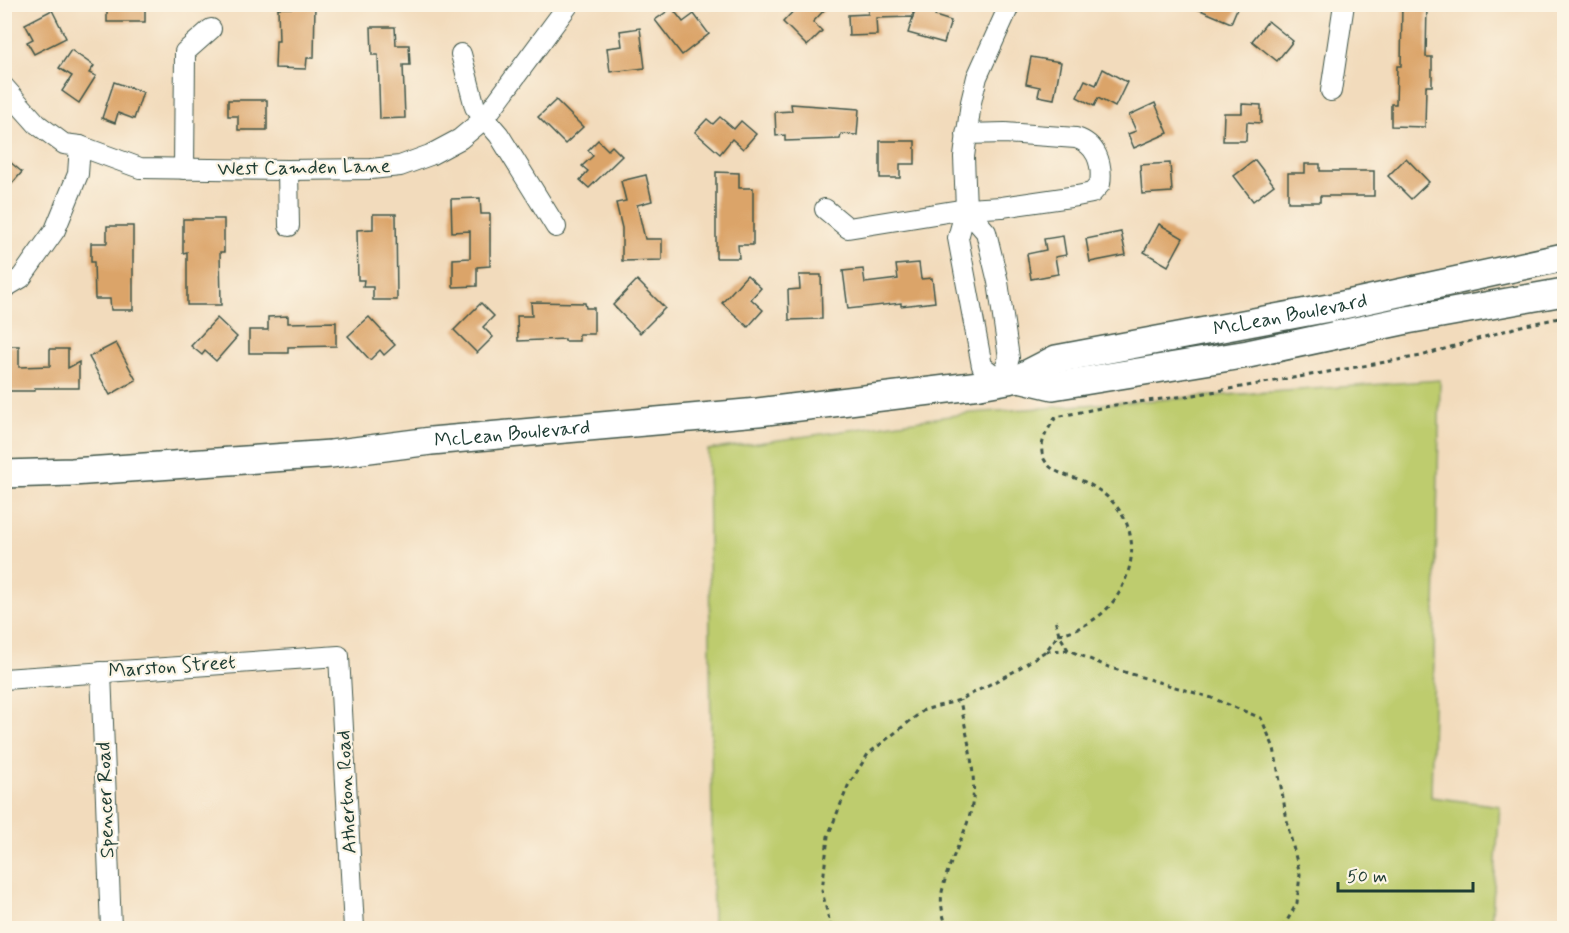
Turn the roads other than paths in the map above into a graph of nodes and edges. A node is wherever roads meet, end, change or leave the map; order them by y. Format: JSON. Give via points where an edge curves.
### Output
{"nodes":[{"id":1,"x":569,"y":4,"type":"edge"},
{"id":2,"x":1010,"y":4,"type":"edge"},
{"id":3,"x":1344,"y":4,"type":"edge"},
{"id":4,"x":211,"y":29,"type":"dead end"},
{"id":5,"x":461,"y":54,"type":"dead end"},
{"id":6,"x":4,"y":87,"type":"edge"},
{"id":7,"x":1331,"y":91,"type":"dead end"},
{"id":8,"x":484,"y":119,"type":"junction"},
{"id":9,"x":966,"y":134,"type":"junction"},
{"id":10,"x":80,"y":146,"type":"junction"},
{"id":11,"x":184,"y":169,"type":"junction"},
{"id":12,"x":288,"y":170,"type":"junction"},
{"id":13,"x":825,"y":209,"type":"dead end"},
{"id":14,"x":966,"y":209,"type":"junction"},
{"id":15,"x":289,"y":226,"type":"dead end"},
{"id":16,"x":556,"y":227,"type":"dead end"},
{"id":17,"x":1564,"y":257,"type":"edge"},
{"id":18,"x":4,"y":288,"type":"edge"},
{"id":19,"x":1564,"y":292,"type":"edge"},
{"id":20,"x":1010,"y":380,"type":"junction"},
{"id":21,"x":4,"y":474,"type":"edge"},
{"id":22,"x":339,"y":656,"type":"joint"},
{"id":23,"x":101,"y":672,"type":"junction"},
{"id":24,"x":4,"y":680,"type":"edge"},
{"id":25,"x":111,"y":928,"type":"edge"},
{"id":26,"x":354,"y":928,"type":"edge"}],
"edges":[{"from":1,"to":8,"type":"street","name":"West Camden Lane"},
{"from":2,"to":9,"type":"street","via":[[977,77]]},
{"from":3,"to":7,"type":"street"},
{"from":4,"to":11,"type":"street","via":[[185,52]]},
{"from":5,"to":8,"type":"street","via":[[475,107]]},
{"from":6,"to":10,"type":"street","name":"West Camden Lane","via":[[37,124],[64,144]]},
{"from":8,"to":12,"type":"street","name":"West Camden Lane","via":[[430,156],[400,166]]},
{"from":8,"to":16,"type":"street","via":[[499,135]]},
{"from":9,"to":14,"type":"street"},
{"from":9,"to":14,"type":"street","via":[[1076,138],[1092,147],[1101,177],[1092,193]]},
{"from":10,"to":11,"type":"street","name":"West Camden Lane","via":[[140,168]]},
{"from":10,"to":18,"type":"street","via":[[78,174],[55,230],[21,278]]},
{"from":11,"to":12,"type":"street","name":"West Camden Lane"},
{"from":12,"to":15,"type":"street"},
{"from":13,"to":14,"type":"street","via":[[848,228]]},
{"from":14,"to":20,"type":"street","via":[[986,232],[998,282]]},
{"from":14,"to":20,"type":"street","via":[[958,238],[982,366]]},
{"from":17,"to":20,"type":"main road","name":"McLean Boulevard","via":[[1346,304],[1056,359]]},
{"from":19,"to":20,"type":"main road","name":"McLean Boulevard","via":[[1248,354],[1053,386]]},
{"from":20,"to":21,"type":"main road","name":"McLean Boulevard","via":[[758,412],[430,441],[331,454]]},
{"from":22,"to":23,"type":"street","name":"Marston Street"},
{"from":22,"to":26,"type":"street","name":"Atherton Road"},
{"from":23,"to":24,"type":"street","name":"Marston Street"},
{"from":23,"to":25,"type":"street","name":"Spencer Road"}]}
